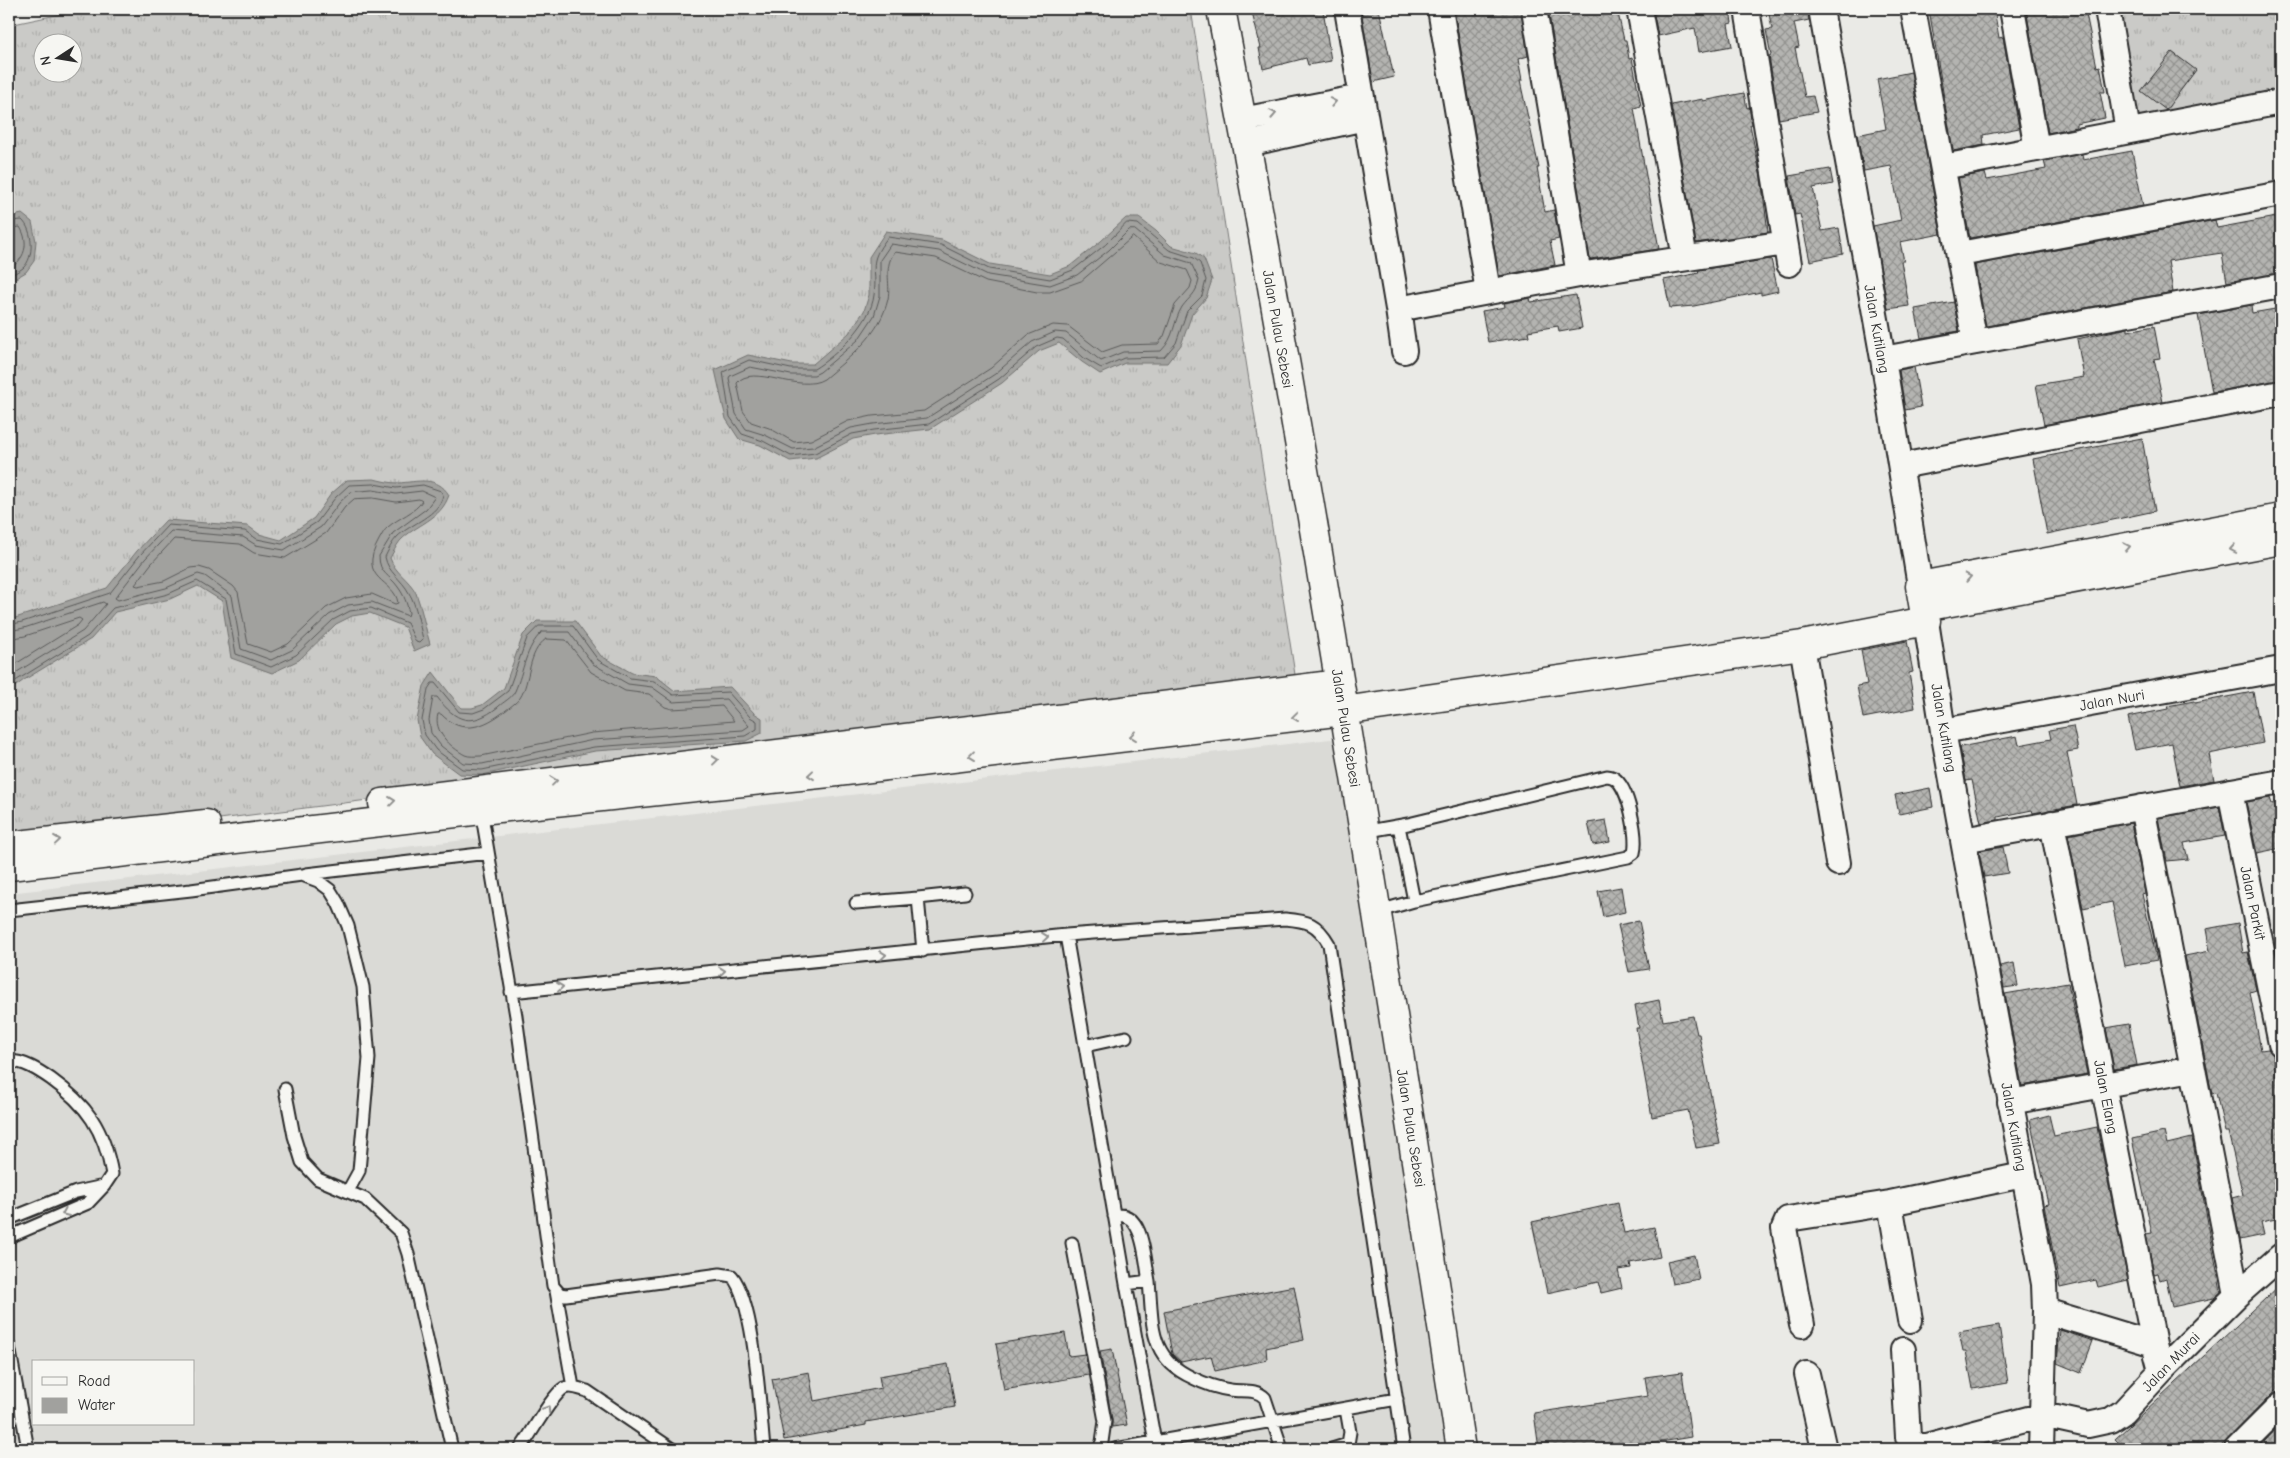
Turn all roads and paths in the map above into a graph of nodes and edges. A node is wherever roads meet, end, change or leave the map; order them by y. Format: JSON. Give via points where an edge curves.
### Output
{"nodes":[{"id":1,"x":1221,"y":9,"type":"edge"},
{"id":2,"x":1347,"y":9,"type":"edge"},
{"id":3,"x":1440,"y":9,"type":"edge"},
{"id":4,"x":1534,"y":9,"type":"edge"},
{"id":5,"x":1640,"y":9,"type":"edge"},
{"id":6,"x":1747,"y":9,"type":"edge"},
{"id":7,"x":1821,"y":9,"type":"edge"},
{"id":8,"x":1913,"y":9,"type":"edge"},
{"id":9,"x":2012,"y":9,"type":"edge"},
{"id":10,"x":2107,"y":9,"type":"edge"},
{"id":11,"x":2281,"y":102,"type":"edge"},
{"id":12,"x":1363,"y":107,"type":"junction"},
{"id":13,"x":2128,"y":131,"type":"junction"},
{"id":14,"x":1244,"y":132,"type":"junction"},
{"id":15,"x":2037,"y":149,"type":"junction"},
{"id":16,"x":1943,"y":167,"type":"junction"},
{"id":17,"x":2281,"y":194,"type":"edge"},
{"id":18,"x":1960,"y":254,"type":"junction"},
{"id":19,"x":1685,"y":258,"type":"junction"},
{"id":20,"x":1579,"y":275,"type":"junction"},
{"id":21,"x":2281,"y":286,"type":"edge"},
{"id":22,"x":1488,"y":291,"type":"junction"},
{"id":23,"x":1398,"y":309,"type":"junction"},
{"id":24,"x":1975,"y":342,"type":"junction"},
{"id":25,"x":1404,"y":351,"type":"dead end"},
{"id":26,"x":1883,"y":359,"type":"junction"},
{"id":27,"x":2281,"y":393,"type":"edge"},
{"id":28,"x":1901,"y":466,"type":"junction"},
{"id":29,"x":2281,"y":518,"type":"edge"},
{"id":30,"x":2281,"y":540,"type":"edge"},
{"id":31,"x":2062,"y":570,"type":"junction"},
{"id":32,"x":1923,"y":605,"type":"junction"},
{"id":33,"x":1802,"y":645,"type":"junction"},
{"id":34,"x":2281,"y":669,"type":"edge"},
{"id":35,"x":1339,"y":684,"type":"junction"},
{"id":36,"x":1343,"y":711,"type":"junction"},
{"id":37,"x":1943,"y":731,"type":"junction"},
{"id":38,"x":2281,"y":782,"type":"edge"},
{"id":39,"x":2230,"y":791,"type":"junction"},
{"id":40,"x":2142,"y":807,"type":"junction"},
{"id":41,"x":481,"y":810,"type":"junction"},
{"id":42,"x":2052,"y":823,"type":"junction"},
{"id":43,"x":1399,"y":826,"type":"junction"},
{"id":44,"x":1363,"y":832,"type":"junction"},
{"id":45,"x":1964,"y":840,"type":"junction"},
{"id":46,"x":9,"y":846,"type":"edge"},
{"id":47,"x":488,"y":853,"type":"junction"},
{"id":48,"x":1838,"y":863,"type":"dead end"},
{"id":49,"x":9,"y":866,"type":"edge"},
{"id":50,"x":302,"y":875,"type":"junction"},
{"id":51,"x":965,"y":893,"type":"dead end"},
{"id":52,"x":918,"y":898,"type":"junction"},
{"id":53,"x":1414,"y":901,"type":"junction"},
{"id":54,"x":856,"y":903,"type":"dead end"},
{"id":55,"x":9,"y":910,"type":"edge"},
{"id":56,"x":1376,"y":912,"type":"junction"},
{"id":57,"x":1066,"y":935,"type":"junction"},
{"id":58,"x":924,"y":951,"type":"junction"},
{"id":59,"x":512,"y":992,"type":"junction"},
{"id":60,"x":1126,"y":1037,"type":"dead end"},
{"id":61,"x":2281,"y":1044,"type":"edge"},
{"id":62,"x":1085,"y":1046,"type":"junction"},
{"id":63,"x":9,"y":1061,"type":"edge"},
{"id":64,"x":2193,"y":1068,"type":"junction"},
{"id":65,"x":2104,"y":1084,"type":"junction"},
{"id":66,"x":285,"y":1089,"type":"dead end"},
{"id":67,"x":2010,"y":1102,"type":"junction"},
{"id":68,"x":2023,"y":1175,"type":"junction"},
{"id":69,"x":104,"y":1186,"type":"junction"},
{"id":70,"x":348,"y":1191,"type":"junction"},
{"id":71,"x":1890,"y":1202,"type":"junction"},
{"id":72,"x":1114,"y":1216,"type":"junction"},
{"id":73,"x":9,"y":1219,"type":"edge"},
{"id":74,"x":9,"y":1237,"type":"edge"},
{"id":75,"x":1072,"y":1243,"type":"dead end"},
{"id":76,"x":2281,"y":1256,"type":"edge"},
{"id":77,"x":1149,"y":1281,"type":"junction"},
{"id":78,"x":1126,"y":1284,"type":"junction"},
{"id":79,"x":556,"y":1291,"type":"junction"},
{"id":80,"x":2237,"y":1295,"type":"junction"},
{"id":81,"x":2045,"y":1311,"type":"junction"},
{"id":82,"x":1910,"y":1320,"type":"dead end"},
{"id":83,"x":1802,"y":1326,"type":"dead end"},
{"id":84,"x":2154,"y":1344,"type":"junction"},
{"id":85,"x":9,"y":1346,"type":"edge"},
{"id":86,"x":1903,"y":1350,"type":"dead end"},
{"id":87,"x":2161,"y":1370,"type":"junction"},
{"id":88,"x":1807,"y":1374,"type":"dead end"},
{"id":89,"x":573,"y":1387,"type":"junction"},
{"id":90,"x":1396,"y":1399,"type":"junction"},
{"id":91,"x":2281,"y":1404,"type":"edge"},
{"id":92,"x":1346,"y":1409,"type":"junction"},
{"id":93,"x":2043,"y":1415,"type":"junction"},
{"id":94,"x":1273,"y":1420,"type":"junction"},
{"id":95,"x":1155,"y":1442,"type":"junction"},
{"id":96,"x":28,"y":1449,"type":"edge"},
{"id":97,"x":452,"y":1449,"type":"edge"},
{"id":98,"x":520,"y":1449,"type":"edge"},
{"id":99,"x":672,"y":1449,"type":"edge"},
{"id":100,"x":764,"y":1449,"type":"edge"},
{"id":101,"x":1099,"y":1449,"type":"edge"},
{"id":102,"x":1116,"y":1449,"type":"edge"},
{"id":103,"x":1282,"y":1449,"type":"edge"},
{"id":104,"x":1332,"y":1449,"type":"edge"},
{"id":105,"x":1404,"y":1449,"type":"edge"},
{"id":106,"x":1461,"y":1449,"type":"edge"},
{"id":107,"x":1824,"y":1449,"type":"edge"},
{"id":108,"x":2042,"y":1449,"type":"edge"},
{"id":109,"x":2237,"y":1449,"type":"edge"}],
"edges":[{"from":1,"to":14,"type":"street","name":"Jalan Pulau Sebesi"},
{"from":2,"to":12,"type":"street"},
{"from":3,"to":22,"type":"street"},
{"from":4,"to":20,"type":"street"},
{"from":5,"to":19,"type":"street"},
{"from":6,"to":19,"type":"street","via":[[1787,253]]},
{"from":7,"to":26,"type":"street","name":"Jalan Kutilang"},
{"from":8,"to":16,"type":"street"},
{"from":9,"to":15,"type":"street"},
{"from":10,"to":13,"type":"street"},
{"from":11,"to":13,"type":"street"},
{"from":12,"to":14,"type":"street"},
{"from":12,"to":23,"type":"street"},
{"from":13,"to":15,"type":"street"},
{"from":14,"to":35,"type":"street","name":"Jalan Pulau Sebesi"},
{"from":15,"to":16,"type":"street"},
{"from":16,"to":18,"type":"street"},
{"from":17,"to":18,"type":"street"},
{"from":18,"to":24,"type":"street"},
{"from":19,"to":20,"type":"street"},
{"from":20,"to":22,"type":"street"},
{"from":21,"to":24,"type":"street"},
{"from":22,"to":23,"type":"street"},
{"from":23,"to":25,"type":"street"},
{"from":24,"to":26,"type":"street"},
{"from":26,"to":28,"type":"street","name":"Jalan Kutilang"},
{"from":27,"to":28,"type":"street"},
{"from":28,"to":32,"type":"street","name":"Jalan Kutilang"},
{"from":31,"to":29,"type":"street","one_way":true},
{"from":30,"to":31,"type":"street","one_way":true},
{"from":31,"to":32,"type":"street"},
{"from":32,"to":33,"type":"street"},
{"from":32,"to":37,"type":"street","name":"Jalan Kutilang"},
{"from":33,"to":36,"type":"street"},
{"from":33,"to":48,"type":"street"},
{"from":34,"to":37,"type":"street","name":"Jalan Nuri"},
{"from":35,"to":36,"type":"street","name":"Jalan Pulau Sebesi"},
{"from":46,"to":35,"type":"street","one_way":true,"via":[[301,813]]},
{"from":36,"to":41,"type":"street","one_way":true,"via":[[829,773]]},
{"from":36,"to":44,"type":"street","name":"Jalan Pulau Sebesi"},
{"from":37,"to":45,"type":"street","name":"Jalan Kutilang"},
{"from":38,"to":39,"type":"street"},
{"from":39,"to":40,"type":"street"},
{"from":39,"to":61,"type":"street","name":"Jalan Parkit"},
{"from":40,"to":42,"type":"street"},
{"from":40,"to":64,"type":"street"},
{"from":41,"to":47,"type":"lane"},
{"from":41,"to":49,"type":"street"},
{"from":42,"to":45,"type":"street"},
{"from":42,"to":65,"type":"street","name":"Jalan Elang"},
{"from":43,"to":44,"type":"lane"},
{"from":43,"to":53,"type":"lane"},
{"from":43,"to":53,"type":"lane","via":[[1607,776],[1614,777],[1621,785],[1634,829],[1636,844],[1634,853],[1628,857]]},
{"from":44,"to":56,"type":"street","name":"Jalan Pulau Sebesi"},
{"from":45,"to":67,"type":"street","name":"Jalan Kutilang"},
{"from":47,"to":50,"type":"lane"},
{"from":47,"to":59,"type":"lane"},
{"from":50,"to":55,"type":"lane"},
{"from":50,"to":70,"type":"lane","via":[[330,890],[338,903],[348,926],[363,987],[369,1058],[358,1171]]},
{"from":51,"to":52,"type":"lane"},
{"from":52,"to":54,"type":"lane"},
{"from":52,"to":58,"type":"lane"},
{"from":53,"to":56,"type":"lane"},
{"from":56,"to":106,"type":"street","name":"Jalan Pulau Sebesi"},
{"from":58,"to":57,"type":"lane","one_way":true},
{"from":57,"to":62,"type":"lane"},
{"from":57,"to":90,"type":"lane","via":[[1285,919],[1306,921],[1321,930],[1329,944]]},
{"from":59,"to":58,"type":"lane","one_way":true},
{"from":59,"to":79,"type":"lane"},
{"from":60,"to":62,"type":"lane"},
{"from":62,"to":72,"type":"lane"},
{"from":63,"to":69,"type":"lane","via":[[20,1061],[46,1076],[88,1112],[108,1152],[112,1174]]},
{"from":64,"to":65,"type":"street"},
{"from":64,"to":80,"type":"street"},
{"from":65,"to":67,"type":"street"},
{"from":65,"to":84,"type":"street","name":"Jalan Elang"},
{"from":66,"to":70,"type":"lane","via":[[302,1162],[318,1179]]},
{"from":67,"to":68,"type":"street","name":"Jalan Kutilang"},
{"from":68,"to":71,"type":"street"},
{"from":68,"to":81,"type":"street","name":"Jalan Kutilang","via":[[2044,1284]]},
{"from":69,"to":73,"type":"lane","via":[[76,1192]]},
{"from":69,"to":74,"type":"lane","one_way":true,"via":[[88,1203]]},
{"from":70,"to":97,"type":"lane","via":[[365,1199],[401,1234]]},
{"from":71,"to":82,"type":"street"},
{"from":71,"to":83,"type":"street","via":[[1788,1219],[1784,1228]]},
{"from":72,"to":77,"type":"lane","via":[[1130,1218],[1138,1228]]},
{"from":72,"to":78,"type":"lane"},
{"from":75,"to":101,"type":"lane","via":[[1105,1421]]},
{"from":76,"to":80,"type":"street","name":"Jalan Murai"},
{"from":77,"to":78,"type":"lane"},
{"from":77,"to":94,"type":"lane","via":[[1155,1338],[1170,1366],[1205,1384],[1261,1394]]},
{"from":78,"to":95,"type":"lane"},
{"from":79,"to":89,"type":"lane"},
{"from":79,"to":100,"type":"lane","via":[[566,1295],[720,1274],[732,1276],[740,1286],[748,1314]]},
{"from":80,"to":87,"type":"street","name":"Jalan Murai"},
{"from":81,"to":84,"type":"street"},
{"from":81,"to":93,"type":"street","name":"Jalan Kutilang"},
{"from":84,"to":87,"type":"street","name":"Jalan Elang"},
{"from":85,"to":96,"type":"lane"},
{"from":86,"to":93,"type":"street","via":[[1908,1437],[1917,1446]]},
{"from":87,"to":93,"type":"street","name":"Jalan Murai","via":[[2112,1420],[2088,1425]]},
{"from":88,"to":107,"type":"street"},
{"from":98,"to":89,"type":"lane","one_way":true,"via":[[555,1398],[564,1388]]},
{"from":89,"to":99,"type":"lane","via":[[588,1391]]},
{"from":90,"to":92,"type":"lane"},
{"from":90,"to":105,"type":"lane"},
{"from":91,"to":109,"type":"street"},
{"from":92,"to":94,"type":"lane"},
{"from":92,"to":104,"type":"lane","via":[[1350,1432],[1348,1444]]},
{"from":93,"to":108,"type":"street","name":"Jalan Kutilang"},
{"from":94,"to":95,"type":"lane"},
{"from":94,"to":103,"type":"lane"},
{"from":95,"to":102,"type":"lane"}]}
